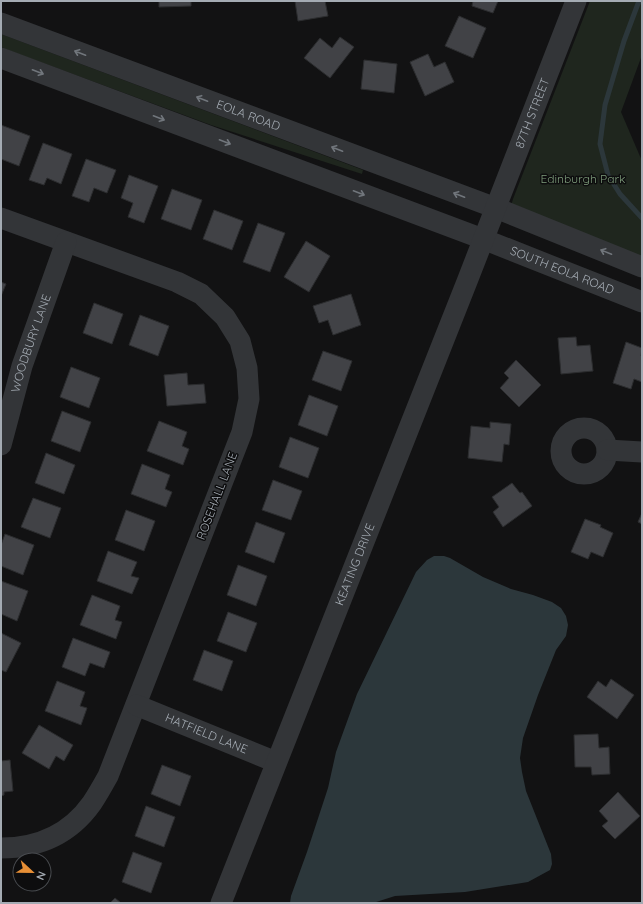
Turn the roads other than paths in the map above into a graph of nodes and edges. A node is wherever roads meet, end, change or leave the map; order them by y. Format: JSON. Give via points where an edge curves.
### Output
{"nodes":[{"id":1,"x":576,"y":1,"type":"edge"},
{"id":2,"x":1,"y":23,"type":"edge"},
{"id":3,"x":1,"y":58,"type":"edge"},
{"id":4,"x":1,"y":218,"type":"edge"},
{"id":5,"x":489,"y":224,"type":"junction"},
{"id":6,"x":66,"y":242,"type":"junction"},
{"id":7,"x":642,"y":267,"type":"edge"},
{"id":8,"x":642,"y":302,"type":"edge"},
{"id":9,"x":1,"y":445,"type":"edge"},
{"id":10,"x":607,"y":450,"type":"dead end"},
{"id":11,"x":642,"y":452,"type":"edge"},
{"id":12,"x":136,"y":705,"type":"junction"},
{"id":13,"x":276,"y":762,"type":"junction"},
{"id":14,"x":1,"y":848,"type":"edge"},
{"id":15,"x":221,"y":903,"type":"edge"}],
"edges":[{"from":1,"to":5,"type":"street","name":"87TH STREET"},
{"from":5,"to":2,"type":"street","name":"EOLA ROAD","one_way":true},
{"from":3,"to":5,"type":"street","one_way":true},
{"from":4,"to":6,"type":"street","name":"ROSEHALL LANE"},
{"from":7,"to":5,"type":"street","one_way":true},
{"from":5,"to":8,"type":"street","name":"SOUTH EOLA ROAD"},
{"from":5,"to":13,"type":"street","name":"KEATING DRIVE"},
{"from":6,"to":9,"type":"street","name":"WOODBURY LANE","via":[[22,366]]},
{"from":6,"to":12,"type":"street","name":"ROSEHALL LANE","via":[[177,282],[201,294],[225,317],[240,341],[247,368],[250,399],[242,432]]},
{"from":10,"to":11,"type":"street"},
{"from":12,"to":13,"type":"street","name":"HATFIELD LANE"},
{"from":12,"to":14,"type":"street","name":"ROSEHALL LANE","via":[[108,776],[92,803],[74,823],[51,839],[33,845]]},
{"from":13,"to":15,"type":"street","name":"KEATING DRIVE"}]}
